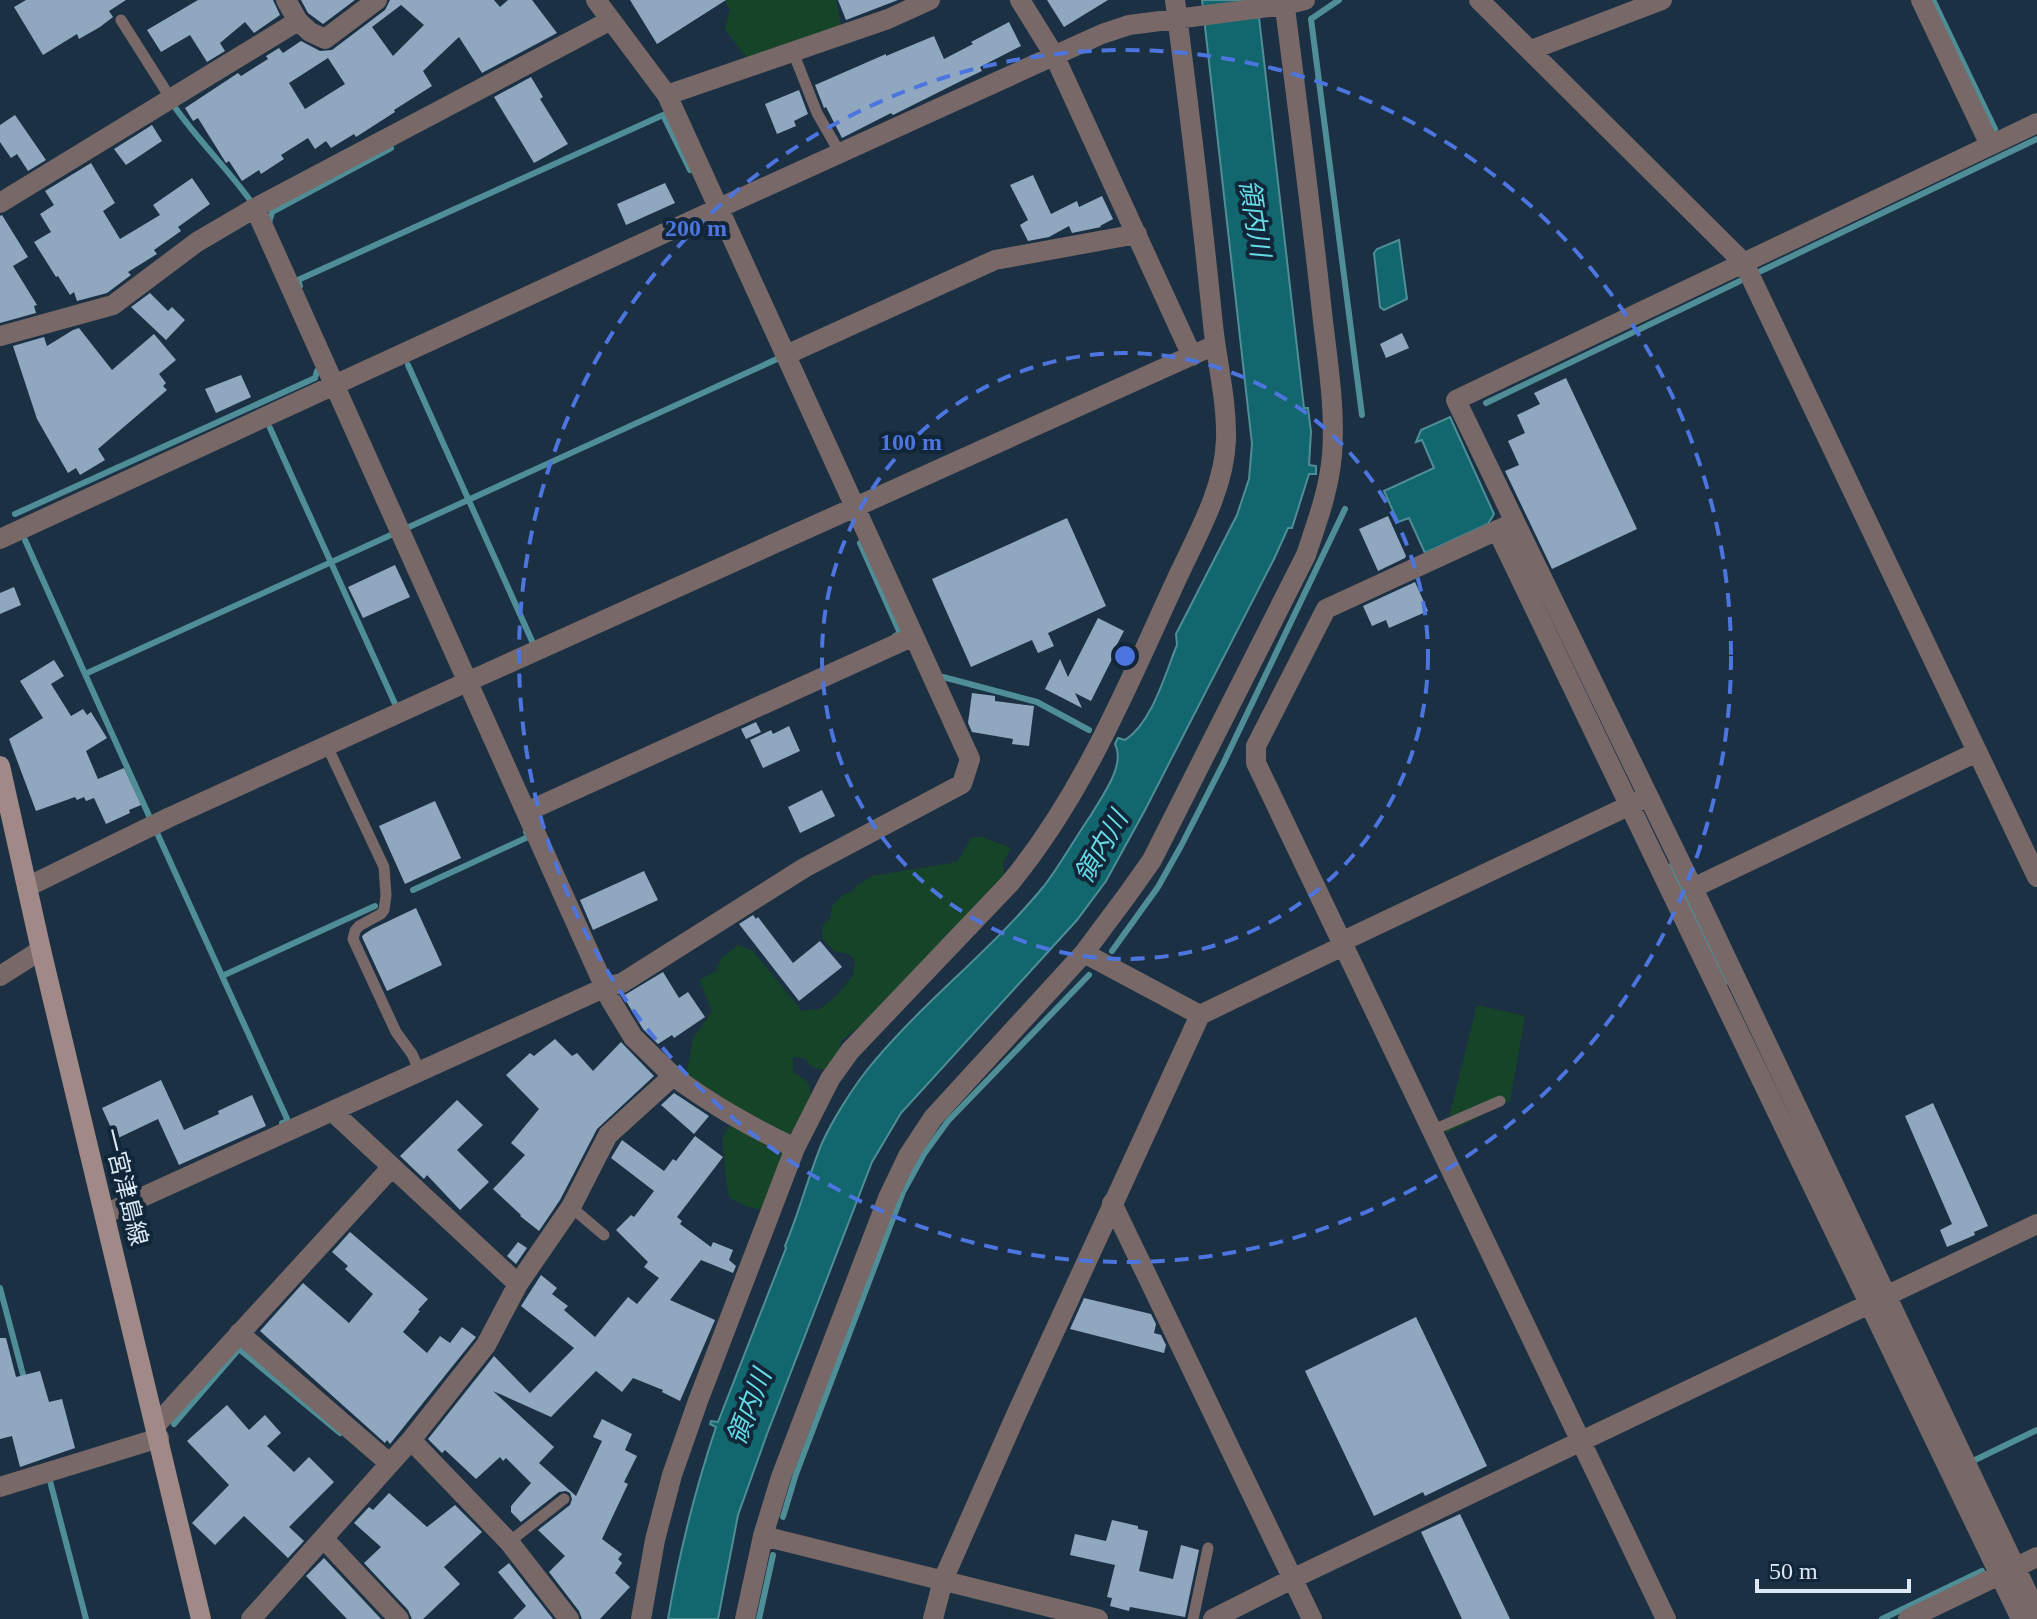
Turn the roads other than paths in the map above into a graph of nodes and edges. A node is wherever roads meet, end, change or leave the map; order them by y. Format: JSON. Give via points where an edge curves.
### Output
{"nodes":[{"id":1,"x":286,"y":0,"type":"edge"},
{"id":2,"x":377,"y":0,"type":"edge"},
{"id":3,"x":596,"y":0,"type":"edge"},
{"id":4,"x":930,"y":0,"type":"edge"},
{"id":5,"x":1020,"y":0,"type":"edge"},
{"id":6,"x":1305,"y":0,"type":"edge"},
{"id":7,"x":1479,"y":0,"type":"edge"},
{"id":8,"x":1662,"y":0,"type":"edge"},
{"id":9,"x":1921,"y":0,"type":"edge"},
{"id":10,"x":1282,"y":4,"type":"edge"},
{"id":11,"x":1178,"y":12,"type":"edge"},
{"id":12,"x":121,"y":20,"type":"dead end"},
{"id":13,"x":611,"y":20,"type":"junction"},
{"id":14,"x":298,"y":21,"type":"junction"},
{"id":15,"x":1531,"y":50,"type":"junction"},
{"id":16,"x":793,"y":52,"type":"junction"},
{"id":17,"x":1054,"y":55,"type":"junction"},
{"id":18,"x":667,"y":95,"type":"junction"},
{"id":19,"x":171,"y":99,"type":"junction"},
{"id":20,"x":2037,"y":123,"type":"edge"},
{"id":21,"x":1990,"y":145,"type":"junction"},
{"id":22,"x":840,"y":153,"type":"junction"},
{"id":23,"x":0,"y":203,"type":"edge"},
{"id":24,"x":255,"y":208,"type":"junction"},
{"id":25,"x":719,"y":208,"type":"junction"},
{"id":26,"x":1137,"y":234,"type":"junction"},
{"id":27,"x":1744,"y":263,"type":"junction"},
{"id":28,"x":0,"y":336,"type":"edge"},
{"id":29,"x":1215,"y":345,"type":"junction"},
{"id":30,"x":786,"y":355,"type":"junction"},
{"id":31,"x":1192,"y":356,"type":"junction"},
{"id":32,"x":334,"y":385,"type":"junction"},
{"id":33,"x":856,"y":508,"type":"junction"},
{"id":34,"x":1506,"y":526,"type":"junction"},
{"id":35,"x":0,"y":539,"type":"edge"},
{"id":36,"x":914,"y":636,"type":"junction"},
{"id":37,"x":467,"y":682,"type":"junction"},
{"id":38,"x":327,"y":746,"type":"junction"},
{"id":39,"x":1977,"y":752,"type":"junction"},
{"id":40,"x":0,"y":766,"type":"edge"},
{"id":41,"x":1639,"y":801,"type":"junction"},
{"id":42,"x":526,"y":812,"type":"junction"},
{"id":43,"x":2037,"y":877,"type":"edge"},
{"id":44,"x":27,"y":887,"type":"junction"},
{"id":45,"x":1693,"y":888,"type":"junction"},
{"id":46,"x":1342,"y":944,"type":"junction"},
{"id":47,"x":41,"y":950,"type":"junction"},
{"id":48,"x":1084,"y":953,"type":"junction"},
{"id":49,"x":0,"y":976,"type":"edge"},
{"id":50,"x":606,"y":987,"type":"junction"},
{"id":51,"x":1200,"y":1015,"type":"junction"},
{"id":52,"x":420,"y":1072,"type":"junction"},
{"id":53,"x":673,"y":1076,"type":"junction"},
{"id":54,"x":1500,"y":1101,"type":"dead end"},
{"id":55,"x":333,"y":1112,"type":"junction"},
{"id":56,"x":1431,"y":1131,"type":"junction"},
{"id":57,"x":795,"y":1148,"type":"junction"},
{"id":58,"x":391,"y":1168,"type":"junction"},
{"id":59,"x":1112,"y":1203,"type":"junction"},
{"id":60,"x":571,"y":1207,"type":"junction"},
{"id":61,"x":105,"y":1214,"type":"junction"},
{"id":62,"x":2037,"y":1224,"type":"edge"},
{"id":63,"x":604,"y":1235,"type":"dead end"},
{"id":64,"x":518,"y":1284,"type":"junction"},
{"id":65,"x":1877,"y":1300,"type":"junction"},
{"id":66,"x":239,"y":1333,"type":"junction"},
{"id":67,"x":158,"y":1431,"type":"junction"},
{"id":68,"x":411,"y":1440,"type":"junction"},
{"id":69,"x":1580,"y":1443,"type":"junction"},
{"id":70,"x":389,"y":1463,"type":"junction"},
{"id":71,"x":0,"y":1487,"type":"edge"},
{"id":72,"x":564,"y":1499,"type":"dead end"},
{"id":73,"x":763,"y":1536,"type":"junction"},
{"id":74,"x":324,"y":1539,"type":"junction"},
{"id":75,"x":509,"y":1542,"type":"junction"},
{"id":76,"x":1208,"y":1548,"type":"dead end"},
{"id":77,"x":2037,"y":1557,"type":"edge"},
{"id":78,"x":2008,"y":1571,"type":"junction"},
{"id":79,"x":1292,"y":1579,"type":"junction"},
{"id":80,"x":943,"y":1580,"type":"junction"},
{"id":81,"x":1034,"y":1611,"type":"edge"},
{"id":82,"x":1250,"y":1611,"type":"edge"},
{"id":83,"x":2037,"y":1613,"type":"edge"},
{"id":84,"x":201,"y":1619,"type":"edge"},
{"id":85,"x":251,"y":1619,"type":"edge"},
{"id":86,"x":399,"y":1619,"type":"edge"},
{"id":87,"x":569,"y":1619,"type":"edge"},
{"id":88,"x":641,"y":1619,"type":"edge"},
{"id":89,"x":745,"y":1619,"type":"edge"},
{"id":90,"x":933,"y":1619,"type":"edge"},
{"id":91,"x":1098,"y":1619,"type":"edge"},
{"id":92,"x":1193,"y":1619,"type":"edge"},
{"id":93,"x":1213,"y":1619,"type":"edge"},
{"id":94,"x":1312,"y":1619,"type":"edge"},
{"id":95,"x":1666,"y":1619,"type":"edge"},
{"id":96,"x":1908,"y":1619,"type":"edge"},
{"id":97,"x":2021,"y":1619,"type":"edge"}],
"edges":[{"from":1,"to":14,"type":"street"},
{"from":2,"to":14,"type":"street","via":[[325,39]]},
{"from":3,"to":13,"type":"street"},
{"from":4,"to":16,"type":"street"},
{"from":5,"to":17,"type":"street"},
{"from":6,"to":10,"type":"street"},
{"from":7,"to":15,"type":"street"},
{"from":8,"to":15,"type":"street"},
{"from":9,"to":21,"type":"street"},
{"from":10,"to":11,"type":"street"},
{"from":10,"to":48,"type":"street","via":[[1333,414],[1328,486],[1306,555],[1152,860]]},
{"from":11,"to":17,"type":"street","via":[[1102,34]]},
{"from":11,"to":29,"type":"street"},
{"from":12,"to":19,"type":"lane"},
{"from":13,"to":18,"type":"street"},
{"from":13,"to":24,"type":"street"},
{"from":14,"to":19,"type":"street"},
{"from":15,"to":27,"type":"street"},
{"from":16,"to":18,"type":"street"},
{"from":16,"to":22,"type":"lane"},
{"from":17,"to":22,"type":"street"},
{"from":17,"to":26,"type":"street"},
{"from":18,"to":25,"type":"street"},
{"from":19,"to":23,"type":"street"},
{"from":20,"to":21,"type":"street"},
{"from":21,"to":27,"type":"street"},
{"from":22,"to":25,"type":"street"},
{"from":24,"to":28,"type":"street","via":[[197,242],[113,305]]},
{"from":24,"to":32,"type":"street"},
{"from":25,"to":30,"type":"street"},
{"from":25,"to":32,"type":"street"},
{"from":26,"to":30,"type":"street","via":[[995,260]]},
{"from":26,"to":31,"type":"street"},
{"from":27,"to":34,"type":"street","via":[[1456,400]]},
{"from":27,"to":39,"type":"street"},
{"from":29,"to":31,"type":"street"},
{"from":29,"to":57,"type":"street","via":[[1225,414],[1221,477],[1086,770],[1033,856],[850,1051]]},
{"from":30,"to":33,"type":"street"},
{"from":31,"to":33,"type":"street"},
{"from":32,"to":35,"type":"street"},
{"from":32,"to":37,"type":"street"},
{"from":33,"to":36,"type":"street"},
{"from":33,"to":37,"type":"street"},
{"from":34,"to":41,"type":"street"},
{"from":34,"to":46,"type":"street","via":[[1326,609],[1256,746],[1256,763]]},
{"from":36,"to":42,"type":"street"},
{"from":36,"to":50,"type":"street","via":[[970,759],[962,784],[804,868],[622,983]]},
{"from":37,"to":38,"type":"street"},
{"from":37,"to":42,"type":"street"},
{"from":38,"to":44,"type":"street"},
{"from":38,"to":52,"type":"lane","via":[[384,867],[384,910],[359,926],[353,939]]},
{"from":39,"to":43,"type":"street"},
{"from":39,"to":45,"type":"street"},
{"from":40,"to":44,"type":"main road","name":"一宮津島線"},
{"from":41,"to":45,"type":"street"},
{"from":41,"to":46,"type":"street"},
{"from":41,"to":65,"type":"street"},
{"from":42,"to":50,"type":"street"},
{"from":44,"to":47,"type":"main road","name":"一宮津島線"},
{"from":45,"to":65,"type":"street"},
{"from":46,"to":51,"type":"street"},
{"from":46,"to":56,"type":"street"},
{"from":47,"to":49,"type":"street"},
{"from":47,"to":61,"type":"main road","name":"一宮津島線"},
{"from":48,"to":51,"type":"street"},
{"from":48,"to":73,"type":"street","via":[[933,1118],[908,1156],[781,1477]]},
{"from":50,"to":52,"type":"street"},
{"from":50,"to":53,"type":"street","via":[[633,1037]]},
{"from":51,"to":59,"type":"street"},
{"from":52,"to":55,"type":"street"},
{"from":53,"to":57,"type":"street","via":[[747,1126]]},
{"from":53,"to":60,"type":"street","via":[[608,1135]]},
{"from":54,"to":56,"type":"lane"},
{"from":55,"to":58,"type":"street"},
{"from":55,"to":61,"type":"street"},
{"from":56,"to":69,"type":"street"},
{"from":57,"to":88,"type":"street","via":[[672,1475]]},
{"from":58,"to":64,"type":"street"},
{"from":58,"to":66,"type":"street"},
{"from":59,"to":79,"type":"street"},
{"from":59,"to":80,"type":"street"},
{"from":60,"to":63,"type":"lane"},
{"from":60,"to":64,"type":"street"},
{"from":61,"to":67,"type":"main road","name":"一宮津島線"},
{"from":62,"to":65,"type":"street"},
{"from":64,"to":68,"type":"street","via":[[486,1345]]},
{"from":65,"to":69,"type":"street"},
{"from":65,"to":78,"type":"street"},
{"from":66,"to":67,"type":"street"},
{"from":66,"to":70,"type":"street"},
{"from":67,"to":71,"type":"street"},
{"from":67,"to":84,"type":"main road","name":"一宮津島線"},
{"from":68,"to":70,"type":"street"},
{"from":68,"to":75,"type":"street"},
{"from":69,"to":79,"type":"street"},
{"from":69,"to":95,"type":"street"},
{"from":70,"to":74,"type":"street"},
{"from":72,"to":75,"type":"lane"},
{"from":73,"to":80,"type":"street"},
{"from":73,"to":89,"type":"street"},
{"from":74,"to":85,"type":"street"},
{"from":74,"to":86,"type":"street"},
{"from":75,"to":87,"type":"street"},
{"from":76,"to":92,"type":"lane"},
{"from":77,"to":78,"type":"street"},
{"from":78,"to":83,"type":"street"},
{"from":78,"to":96,"type":"street"},
{"from":78,"to":97,"type":"street"},
{"from":79,"to":82,"type":"street"},
{"from":79,"to":94,"type":"street"},
{"from":80,"to":81,"type":"street"},
{"from":80,"to":90,"type":"street"},
{"from":81,"to":91,"type":"street"},
{"from":82,"to":93,"type":"street"}]}
